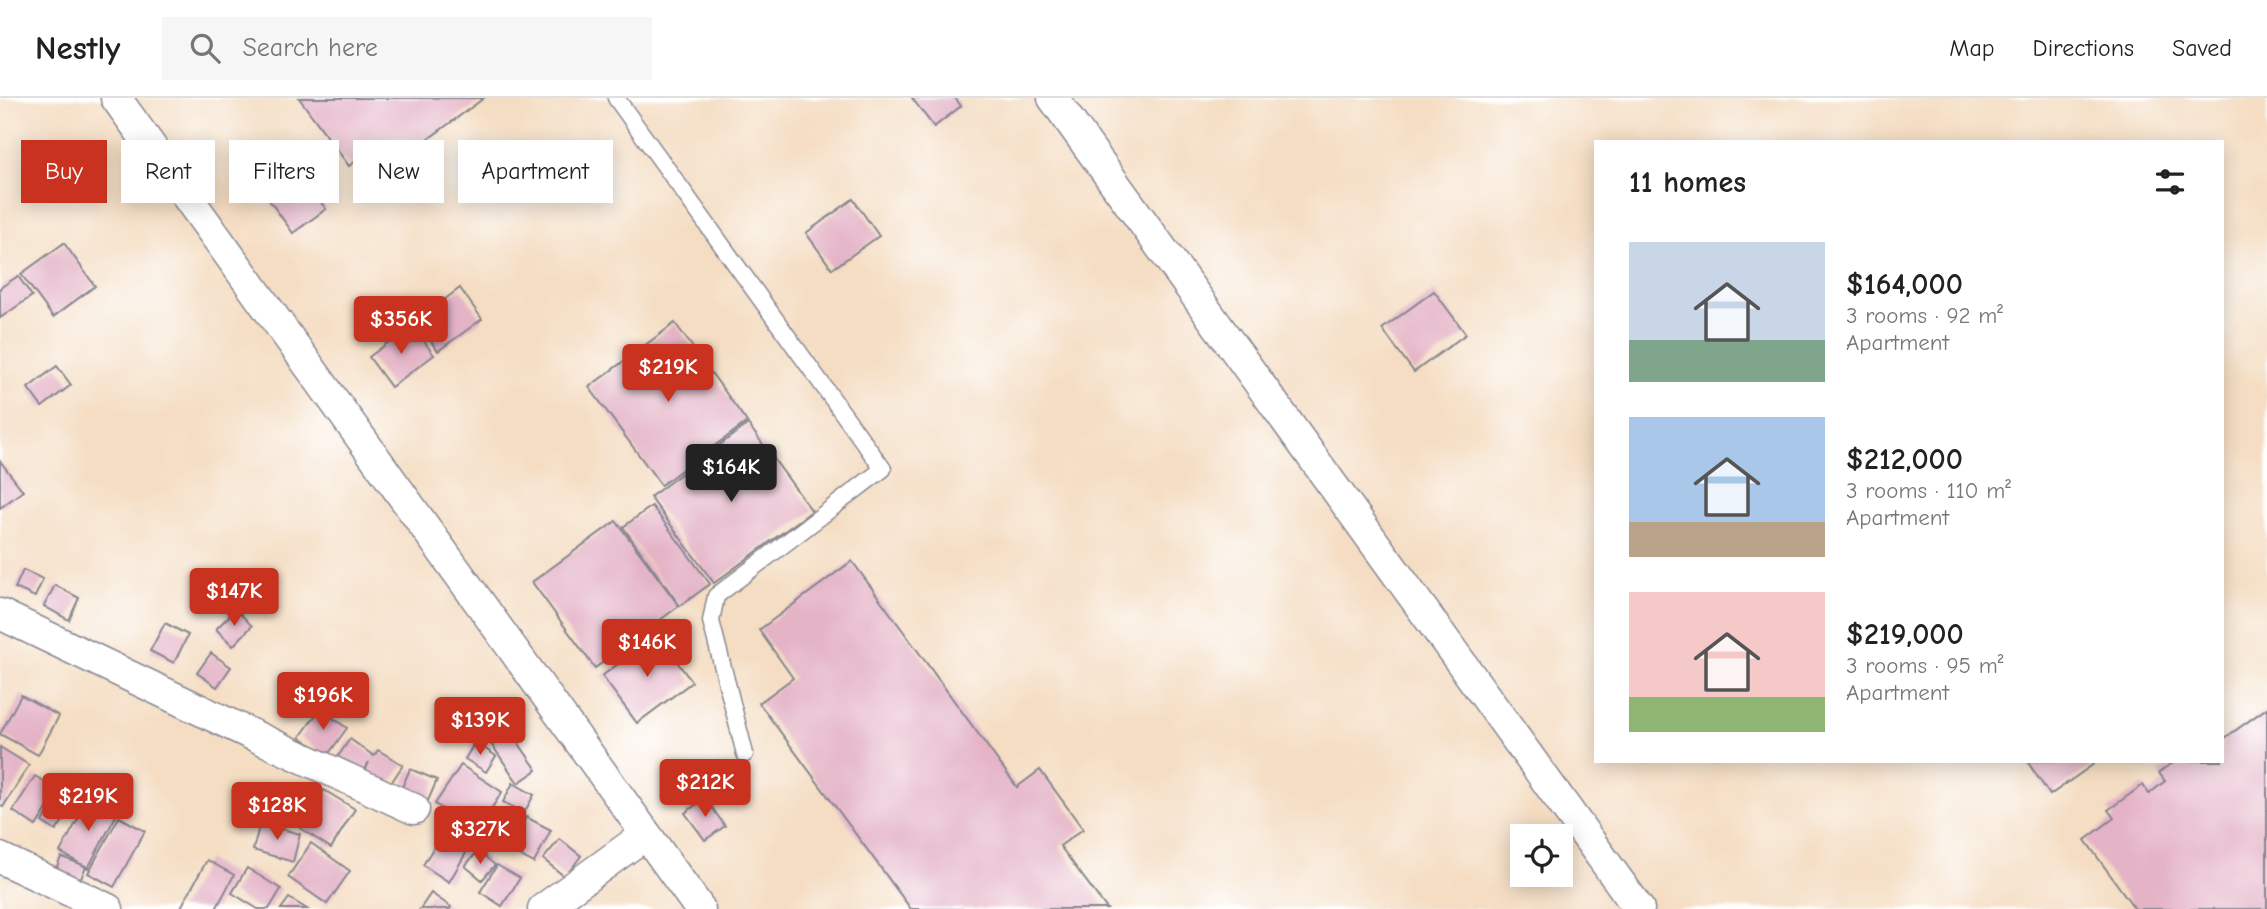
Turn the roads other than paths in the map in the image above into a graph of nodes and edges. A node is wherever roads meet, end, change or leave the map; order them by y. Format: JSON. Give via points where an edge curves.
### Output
{"nodes":[{"id":1,"x":116,"y":98,"type":"edge"},
{"id":2,"x":615,"y":98,"type":"edge"},
{"id":3,"x":1053,"y":98,"type":"edge"},
{"id":4,"x":0,"y":614,"type":"edge"},
{"id":5,"x":745,"y":754,"type":"dead end"},
{"id":6,"x":414,"y":809,"type":"dead end"},
{"id":7,"x":645,"y":835,"type":"junction"},
{"id":8,"x":0,"y":858,"type":"edge"},
{"id":9,"x":108,"y":909,"type":"edge"},
{"id":10,"x":543,"y":909,"type":"edge"},
{"id":11,"x":700,"y":909,"type":"edge"},
{"id":12,"x":1639,"y":909,"type":"edge"}],
"edges":[{"from":1,"to":7,"type":"street"},
{"from":2,"to":5,"type":"lane","via":[[883,469],[716,596],[711,621]]},
{"from":3,"to":12,"type":"street"},
{"from":4,"to":6,"type":"street"},
{"from":7,"to":10,"type":"street"},
{"from":7,"to":11,"type":"street"},
{"from":8,"to":9,"type":"street"}]}
